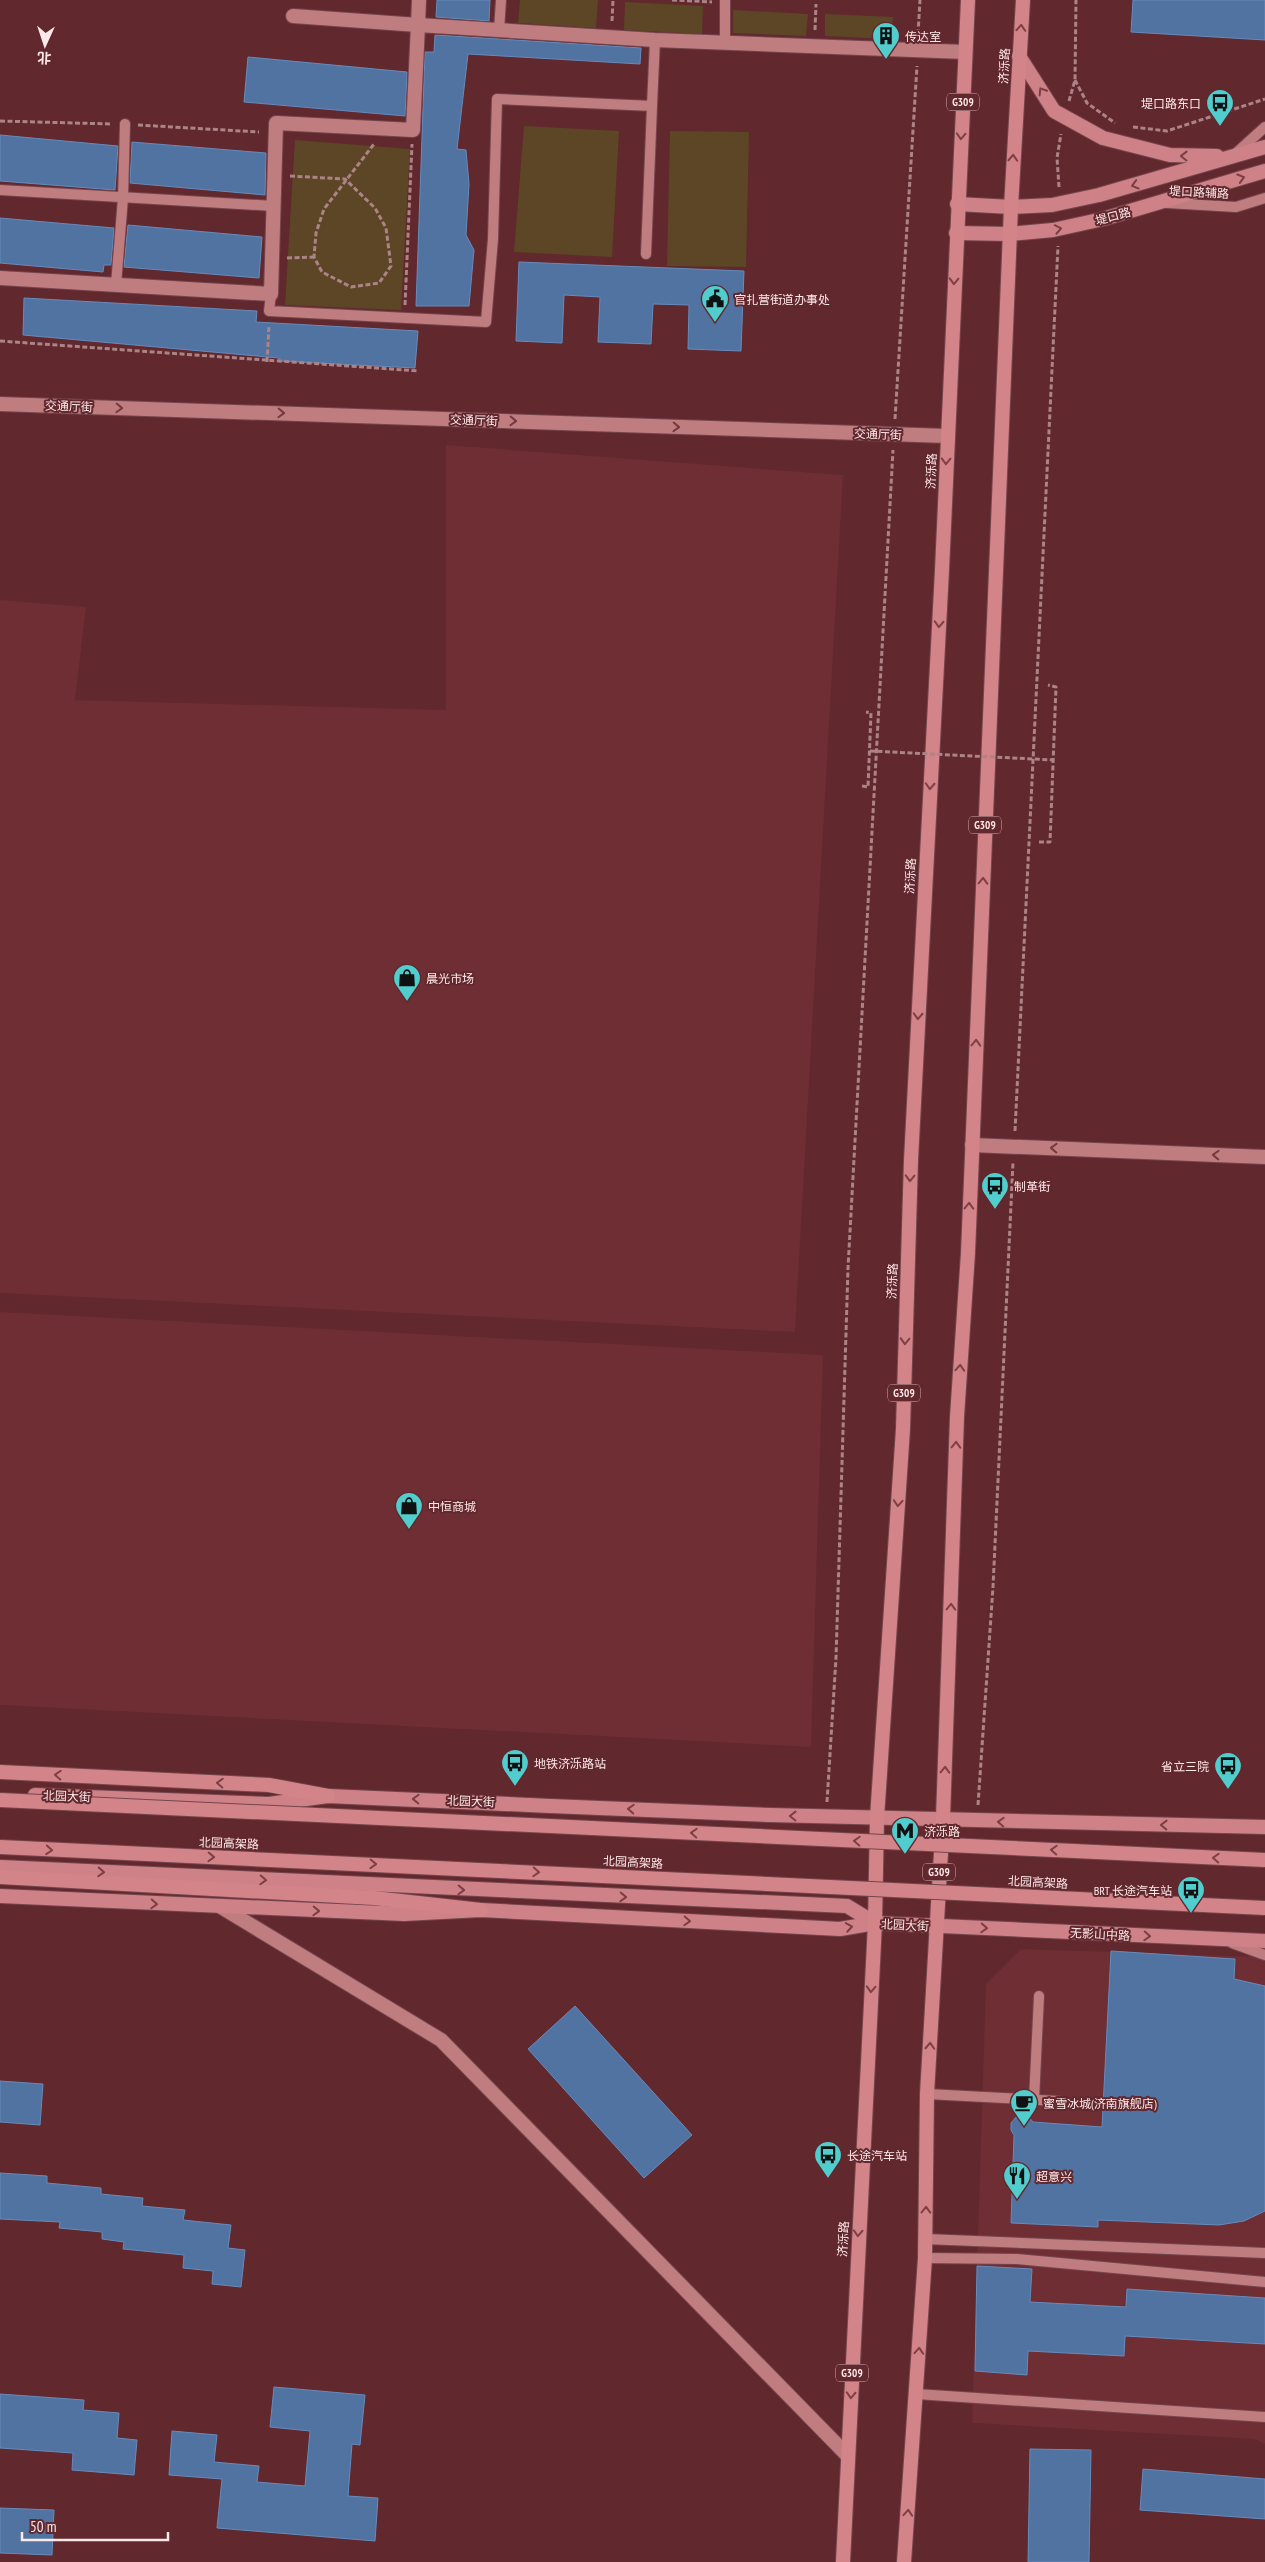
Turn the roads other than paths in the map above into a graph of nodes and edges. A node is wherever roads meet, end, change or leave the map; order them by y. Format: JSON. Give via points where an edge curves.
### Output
{"nodes":[{"id":1,"x":419,"y":0,"type":"edge"},
{"id":2,"x":500,"y":0,"type":"edge"},
{"id":3,"x":968,"y":0,"type":"edge"},
{"id":4,"x":1023,"y":0,"type":"edge"},
{"id":5,"x":725,"y":2,"type":"edge"},
{"id":6,"x":293,"y":16,"type":"dead end"},
{"id":7,"x":418,"y":25,"type":"junction"},
{"id":8,"x":499,"y":30,"type":"junction"},
{"id":9,"x":655,"y":40,"type":"junction"},
{"id":10,"x":724,"y":42,"type":"junction"},
{"id":11,"x":965,"y":52,"type":"junction"},
{"id":12,"x":1020,"y":56,"type":"junction"},
{"id":13,"x":652,"y":106,"type":"junction"},
{"id":14,"x":125,"y":124,"type":"dead end"},
{"id":15,"x":1265,"y":127,"type":"edge"},
{"id":16,"x":1265,"y":147,"type":"edge"},
{"id":17,"x":1232,"y":156,"type":"junction"},
{"id":18,"x":1265,"y":171,"type":"edge"},
{"id":19,"x":0,"y":190,"type":"edge"},
{"id":20,"x":123,"y":198,"type":"junction"},
{"id":21,"x":1265,"y":198,"type":"edge"},
{"id":22,"x":1160,"y":202,"type":"junction"},
{"id":23,"x":957,"y":204,"type":"junction"},
{"id":24,"x":274,"y":206,"type":"junction"},
{"id":25,"x":1010,"y":207,"type":"junction"},
{"id":26,"x":956,"y":233,"type":"junction"},
{"id":27,"x":1009,"y":234,"type":"junction"},
{"id":28,"x":646,"y":254,"type":"dead end"},
{"id":29,"x":0,"y":278,"type":"edge"},
{"id":30,"x":116,"y":285,"type":"junction"},
{"id":31,"x":271,"y":294,"type":"junction"},
{"id":32,"x":0,"y":404,"type":"edge"},
{"id":33,"x":947,"y":436,"type":"junction"},
{"id":34,"x":972,"y":1145,"type":"junction"},
{"id":35,"x":1265,"y":1157,"type":"edge"},
{"id":36,"x":0,"y":1772,"type":"edge"},
{"id":37,"x":0,"y":1794,"type":"edge"},
{"id":38,"x":328,"y":1796,"type":"junction"},
{"id":39,"x":0,"y":1800,"type":"edge"},
{"id":40,"x":877,"y":1818,"type":"junction"},
{"id":41,"x":943,"y":1818,"type":"junction"},
{"id":42,"x":1265,"y":1827,"type":"edge"},
{"id":43,"x":0,"y":1847,"type":"edge"},
{"id":44,"x":1265,"y":1860,"type":"edge"},
{"id":45,"x":0,"y":1867,"type":"edge"},
{"id":46,"x":0,"y":1877,"type":"edge"},
{"id":47,"x":408,"y":1888,"type":"junction"},
{"id":48,"x":0,"y":1896,"type":"edge"},
{"id":49,"x":221,"y":1907,"type":"junction"},
{"id":50,"x":1265,"y":1908,"type":"edge"},
{"id":51,"x":481,"y":1910,"type":"junction"},
{"id":52,"x":875,"y":1923,"type":"junction"},
{"id":53,"x":936,"y":1926,"type":"junction"},
{"id":54,"x":1221,"y":1939,"type":"junction"},
{"id":55,"x":1265,"y":1941,"type":"edge"},
{"id":56,"x":1265,"y":1955,"type":"edge"},
{"id":57,"x":1039,"y":1996,"type":"dead end"},
{"id":58,"x":927,"y":2094,"type":"junction"},
{"id":59,"x":1034,"y":2100,"type":"junction"},
{"id":60,"x":1058,"y":2101,"type":"dead end"},
{"id":61,"x":925,"y":2239,"type":"junction"},
{"id":62,"x":1265,"y":2253,"type":"edge"},
{"id":63,"x":925,"y":2258,"type":"junction"},
{"id":64,"x":1265,"y":2282,"type":"edge"},
{"id":65,"x":916,"y":2394,"type":"junction"},
{"id":66,"x":1265,"y":2417,"type":"edge"},
{"id":67,"x":848,"y":2456,"type":"junction"},
{"id":68,"x":843,"y":2562,"type":"edge"},
{"id":69,"x":904,"y":2562,"type":"edge"}],
"edges":[{"from":1,"to":7,"type":"street"},
{"from":2,"to":8,"type":"lane"},
{"from":3,"to":11,"type":"highway","name":"济泺路","number":"G309"},
{"from":12,"to":4,"type":"highway","name":"济泺路","number":"G309","one_way":true},
{"from":5,"to":10,"type":"lane"},
{"from":6,"to":7,"type":"street"},
{"from":7,"to":8,"type":"street"},
{"from":7,"to":24,"type":"street","via":[[413,130],[276,123]]},
{"from":8,"to":9,"type":"street"},
{"from":9,"to":10,"type":"street"},
{"from":9,"to":13,"type":"lane"},
{"from":10,"to":11,"type":"street"},
{"from":11,"to":23,"type":"highway","name":"济泺路","number":"G309","one_way":true},
{"from":17,"to":12,"type":"main road","one_way":true,"via":[[1170,156],[1103,138],[1054,111]]},
{"from":25,"to":12,"type":"highway","name":"济泺路","number":"G309","one_way":true},
{"from":13,"to":28,"type":"lane"},
{"from":13,"to":31,"type":"lane","via":[[497,99],[494,239],[486,322],[269,311]]},
{"from":14,"to":20,"type":"lane"},
{"from":15,"to":17,"type":"lane"},
{"from":16,"to":17,"type":"main road","name":"堤口路"},
{"from":17,"to":25,"type":"main road","name":"堤口路","one_way":true,"via":[[1098,196]]},
{"from":22,"to":18,"type":"main road","name":"堤口路","one_way":true},
{"from":19,"to":20,"type":"lane"},
{"from":20,"to":24,"type":"lane"},
{"from":20,"to":30,"type":"lane"},
{"from":21,"to":22,"type":"lane","name":"堤口路辅路","via":[[1236,207]]},
{"from":27,"to":22,"type":"main road","name":"堤口路","one_way":true,"via":[[1059,229]]},
{"from":23,"to":25,"type":"main road","name":"堤口路"},
{"from":23,"to":26,"type":"highway","name":"济泺路","number":"G309"},
{"from":24,"to":31,"type":"street"},
{"from":25,"to":27,"type":"highway","name":"济泺路","number":"G309"},
{"from":26,"to":27,"type":"main road","name":"堤口路"},
{"from":26,"to":33,"type":"highway","name":"济泺路","number":"G309","one_way":true},
{"from":34,"to":27,"type":"highway","name":"济泺路","number":"G309","one_way":true},
{"from":29,"to":30,"type":"street"},
{"from":30,"to":31,"type":"street"},
{"from":32,"to":33,"type":"street","name":"交通厅街","one_way":true},
{"from":33,"to":40,"type":"highway","name":"济泺路","number":"G309","one_way":true,"via":[[911,1160],[903,1429]]},
{"from":35,"to":34,"type":"street","one_way":true},
{"from":41,"to":34,"type":"highway","name":"济泺路","number":"G309","one_way":true,"via":[[957,1417]]},
{"from":38,"to":36,"type":"highway","one_way":true,"via":[[269,1785]]},
{"from":37,"to":38,"type":"main road","name":"北园大街","via":[[270,1804]]},
{"from":40,"to":38,"type":"main road","name":"北园大街","one_way":true},
{"from":44,"to":39,"type":"highway","one_way":true,"bridge":true},
{"from":40,"to":41,"type":"main road","name":"北园大街"},
{"from":40,"to":52,"type":"highway","name":"济泺路","number":"G309"},
{"from":42,"to":41,"type":"main road","one_way":true},
{"from":41,"to":53,"type":"highway","name":"济泺路","number":"G309"},
{"from":43,"to":50,"type":"highway","name":"北园高架路","one_way":true,"bridge":true},
{"from":45,"to":47,"type":"main road","name":"北园大街","one_way":true},
{"from":46,"to":51,"type":"highway","via":[[374,1898]]},
{"from":47,"to":51,"type":"main road","name":"北园大街"},
{"from":47,"to":52,"type":"main road","name":"北园大街","one_way":true,"via":[[847,1906]]},
{"from":48,"to":49,"type":"main road","name":"北园大街","one_way":true},
{"from":49,"to":51,"type":"main road","name":"北园大街","one_way":true,"via":[[404,1914]]},
{"from":49,"to":67,"type":"street","via":[[441,2040]]},
{"from":51,"to":52,"type":"main road","name":"北园大街","one_way":true,"via":[[840,1929]]},
{"from":52,"to":53,"type":"main road","name":"北园大街"},
{"from":52,"to":67,"type":"highway","name":"济泺路","number":"G309","one_way":true},
{"from":53,"to":54,"type":"main road","name":"无影山中路","one_way":true},
{"from":58,"to":53,"type":"highway","name":"济泺路","number":"G309","one_way":true},
{"from":54,"to":55,"type":"main road","name":"无影山中路"},
{"from":54,"to":56,"type":"lane"},
{"from":57,"to":59,"type":"lane"},
{"from":58,"to":59,"type":"lane"},
{"from":61,"to":58,"type":"highway","name":"济泺路","number":"G309","one_way":true},
{"from":59,"to":60,"type":"lane"},
{"from":61,"to":62,"type":"lane"},
{"from":61,"to":63,"type":"highway","name":"济泺路","number":"G309"},
{"from":63,"to":64,"type":"lane","via":[[1017,2259]]},
{"from":65,"to":63,"type":"highway","name":"济泺路","number":"G309","one_way":true},
{"from":65,"to":66,"type":"lane"},
{"from":69,"to":65,"type":"highway","name":"济泺路","number":"G309","one_way":true},
{"from":67,"to":68,"type":"highway","name":"济泺路","number":"G309"}]}
